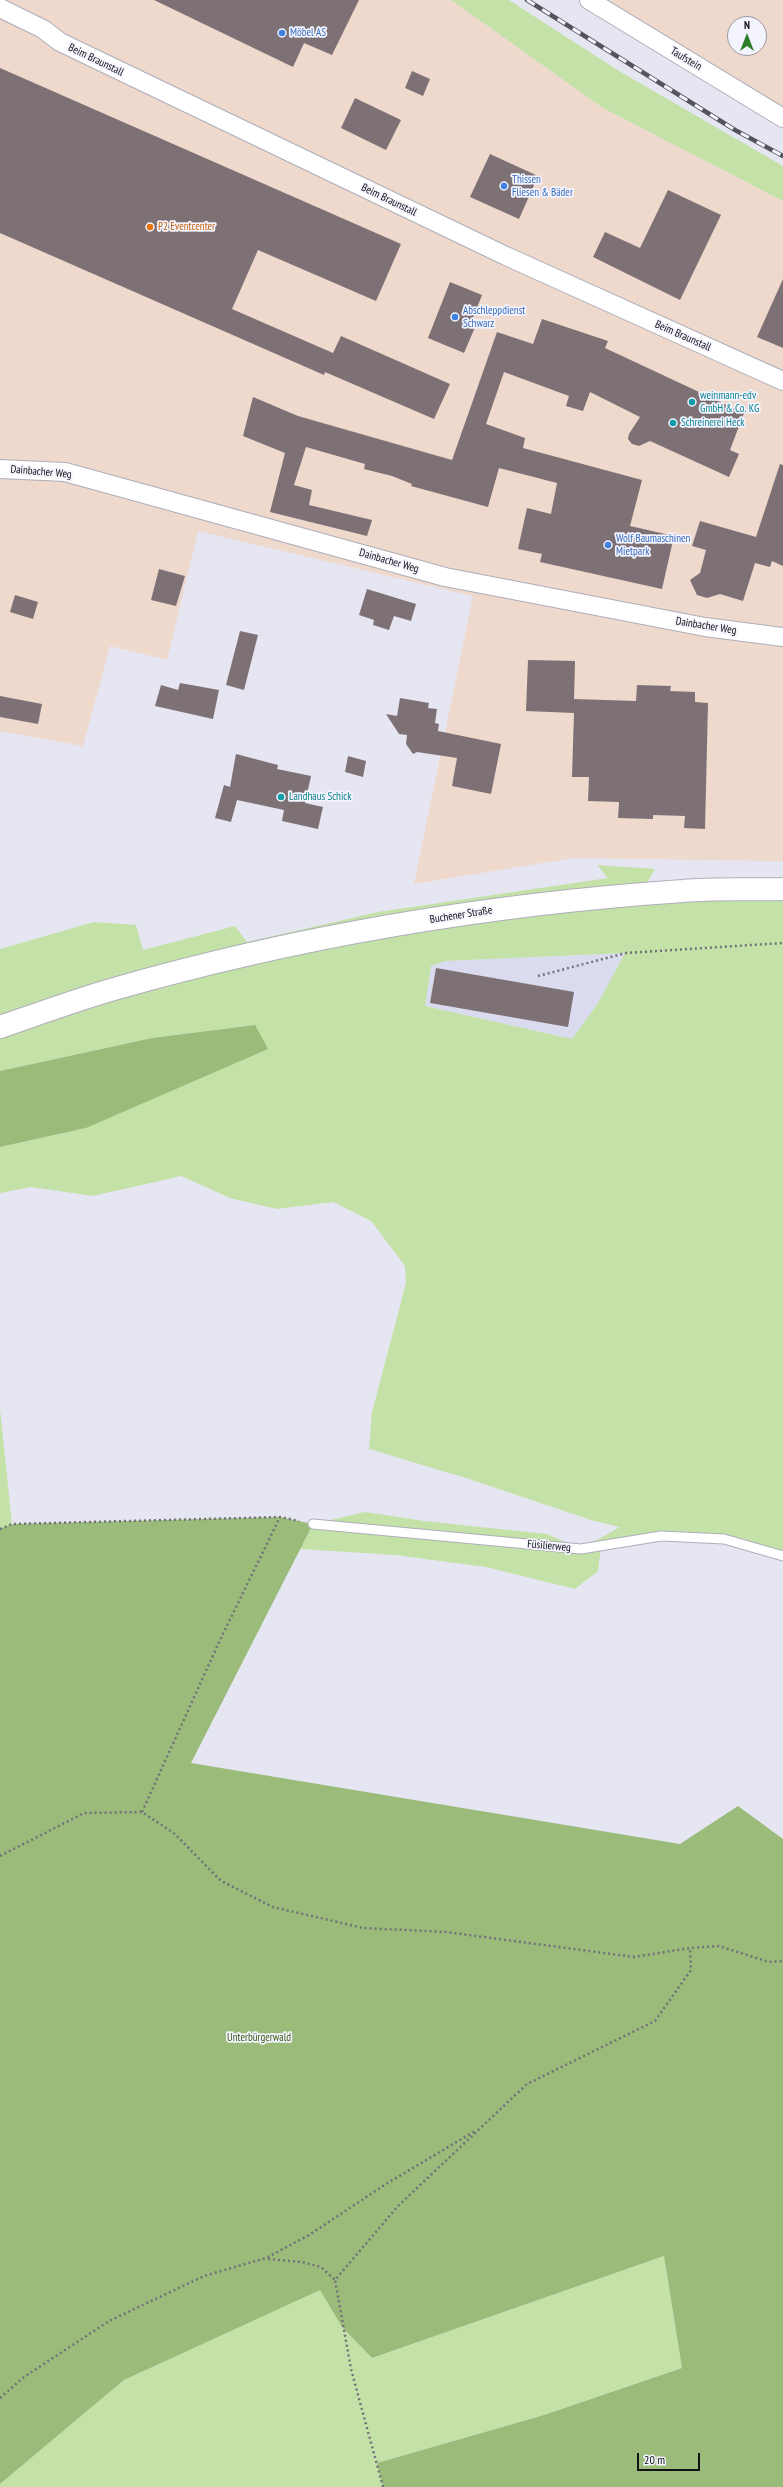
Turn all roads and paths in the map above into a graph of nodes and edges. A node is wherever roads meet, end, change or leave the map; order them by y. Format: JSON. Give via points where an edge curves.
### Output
{"nodes":[{"id":1,"x":589,"y":0,"type":"edge"},
{"id":2,"x":0,"y":8,"type":"edge"},
{"id":3,"x":783,"y":118,"type":"edge"},
{"id":4,"x":783,"y":381,"type":"edge"},
{"id":5,"x":0,"y":469,"type":"edge"},
{"id":6,"x":783,"y":637,"type":"edge"},
{"id":7,"x":783,"y":889,"type":"edge"},
{"id":8,"x":783,"y":943,"type":"edge"},
{"id":9,"x":538,"y":976,"type":"dead end"},
{"id":10,"x":0,"y":1027,"type":"edge"},
{"id":11,"x":280,"y":1517,"type":"junction"},
{"id":12,"x":313,"y":1524,"type":"joint"},
{"id":13,"x":0,"y":1529,"type":"edge"},
{"id":14,"x":783,"y":1556,"type":"edge"},
{"id":15,"x":142,"y":1812,"type":"junction"},
{"id":16,"x":0,"y":1856,"type":"edge"},
{"id":17,"x":690,"y":1948,"type":"junction"},
{"id":18,"x":783,"y":1961,"type":"edge"},
{"id":19,"x":480,"y":2128,"type":"junction"},
{"id":20,"x":266,"y":2258,"type":"junction"},
{"id":21,"x":335,"y":2280,"type":"junction"},
{"id":22,"x":0,"y":2398,"type":"edge"},
{"id":23,"x":383,"y":2487,"type":"edge"}],
"edges":[{"from":1,"to":3,"type":"street","name":"Taufstein"},
{"from":2,"to":4,"type":"street","name":"Beim Braunstall","via":[[43,30],[60,42],[506,256]]},
{"from":5,"to":6,"type":"street","name":"Dainbacher Weg","via":[[65,472],[445,577],[705,627]]},
{"from":7,"to":10,"type":"main road","name":"Buchener Straße","via":[[684,890],[473,912],[341,935],[145,981]]},
{"from":8,"to":9,"type":"path","via":[[626,953]]},
{"from":11,"to":12,"type":"path"},
{"from":11,"to":13,"type":"path","via":[[12,1524]]},
{"from":11,"to":15,"type":"path","via":[[220,1640]]},
{"from":12,"to":14,"type":"lane","name":"Füsilierweg","via":[[581,1549],[661,1536],[724,1540]]},
{"from":15,"to":16,"type":"path","via":[[84,1813]]},
{"from":15,"to":17,"type":"path","via":[[175,1834],[221,1880],[273,1907],[363,1928],[446,1932],[634,1957]]},
{"from":17,"to":18,"type":"path","via":[[719,1946],[769,1962]]},
{"from":17,"to":19,"type":"path","via":[[691,1970],[655,2022],[527,2084]]},
{"from":19,"to":20,"type":"path","via":[[386,2184],[309,2235]]},
{"from":19,"to":21,"type":"path","via":[[398,2206]]},
{"from":20,"to":21,"type":"path","via":[[321,2267]]},
{"from":20,"to":22,"type":"path","via":[[204,2276],[109,2322],[24,2378]]},
{"from":21,"to":23,"type":"path","via":[[351,2370]]}]}
